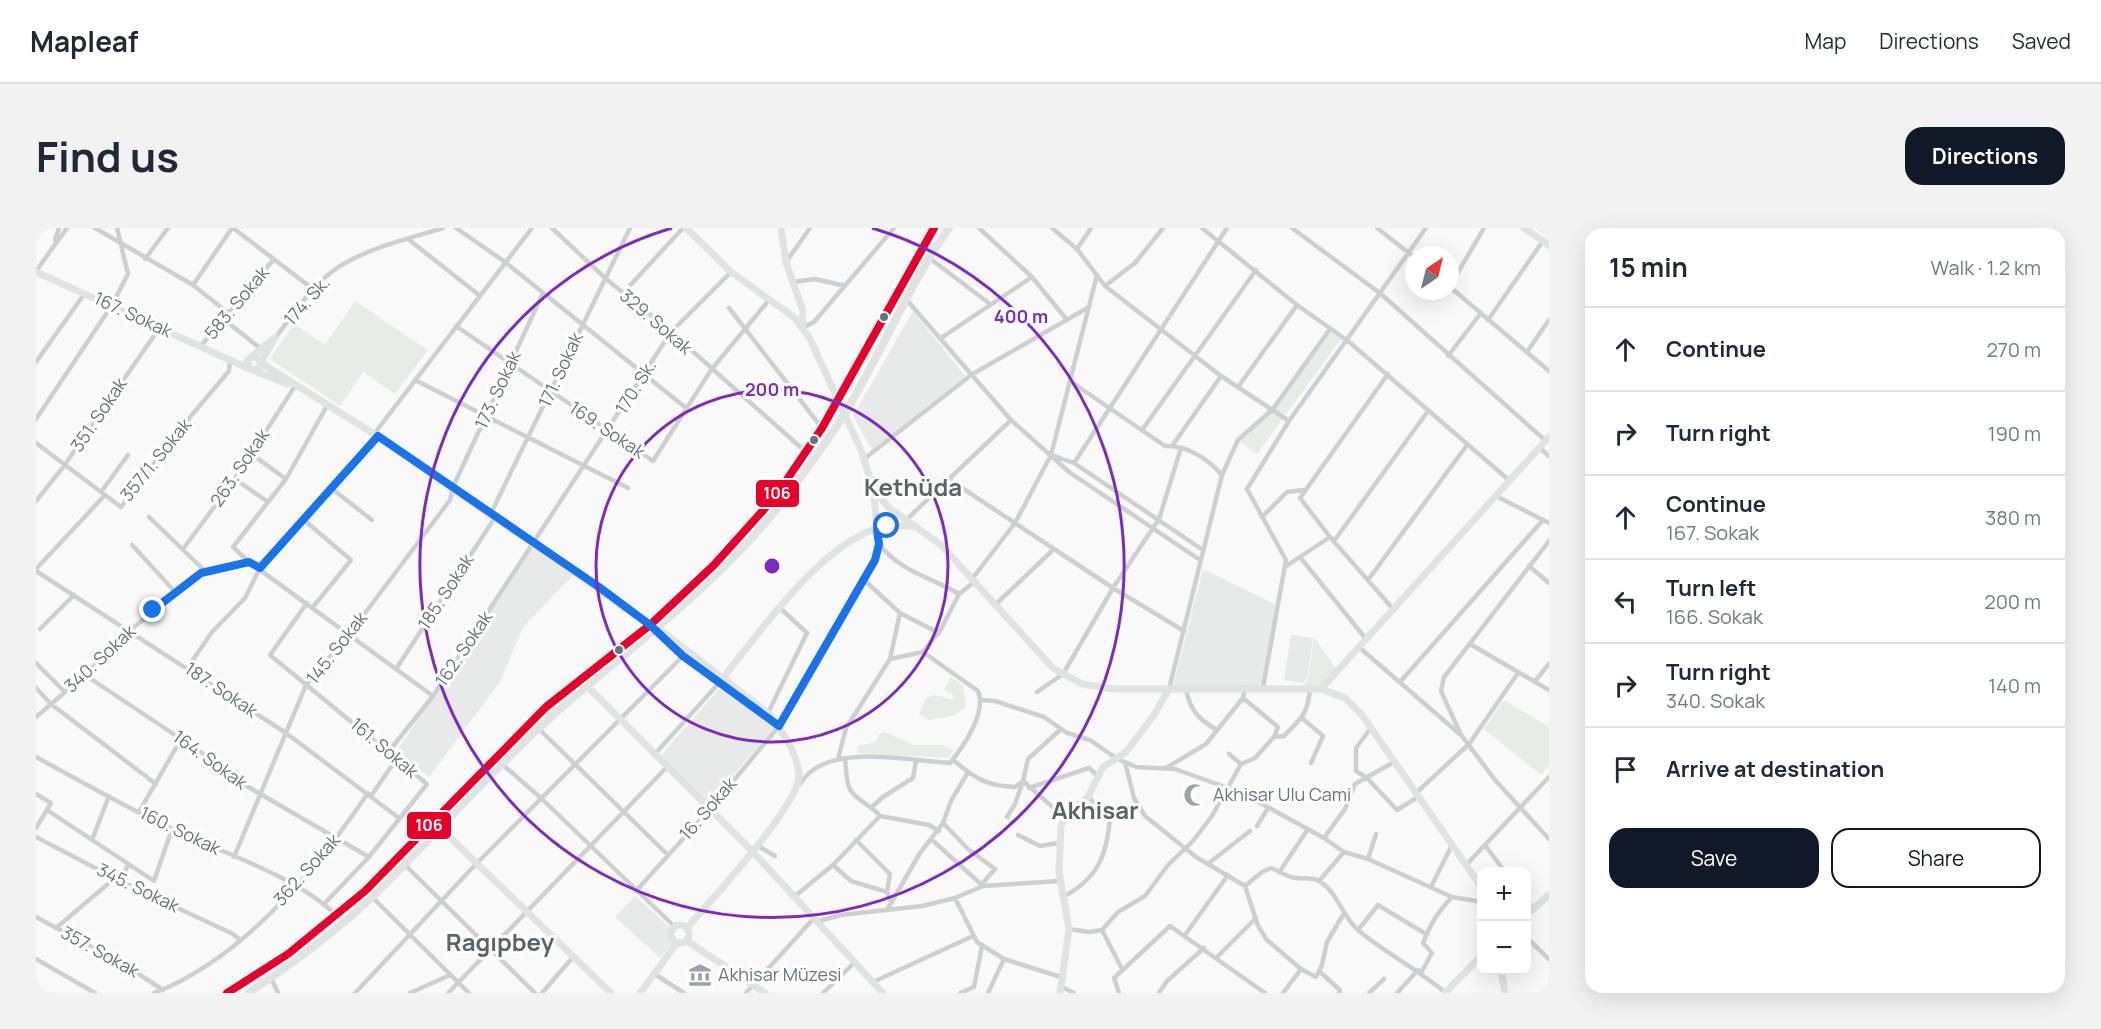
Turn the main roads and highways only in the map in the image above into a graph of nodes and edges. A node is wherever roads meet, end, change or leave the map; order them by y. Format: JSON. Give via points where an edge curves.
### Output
{"nodes":[{"id":1,"x":934,"y":228,"type":"edge"},
{"id":2,"x":949,"y":228,"type":"edge"},
{"id":3,"x":654,"y":628,"type":"junction"},
{"id":4,"x":227,"y":993,"type":"edge"},
{"id":5,"x":248,"y":993,"type":"edge"}],
"edges":[{"from":1,"to":3,"type":"main road","via":[[838,403],[775,497]]},
{"from":2,"to":3,"type":"main road","via":[[928,257],[843,416],[778,507],[718,573]]},
{"from":3,"to":4,"type":"main road","via":[[546,707],[365,891],[288,954]]},
{"from":3,"to":5,"type":"main road","via":[[502,764],[372,897],[315,947]]}]}
